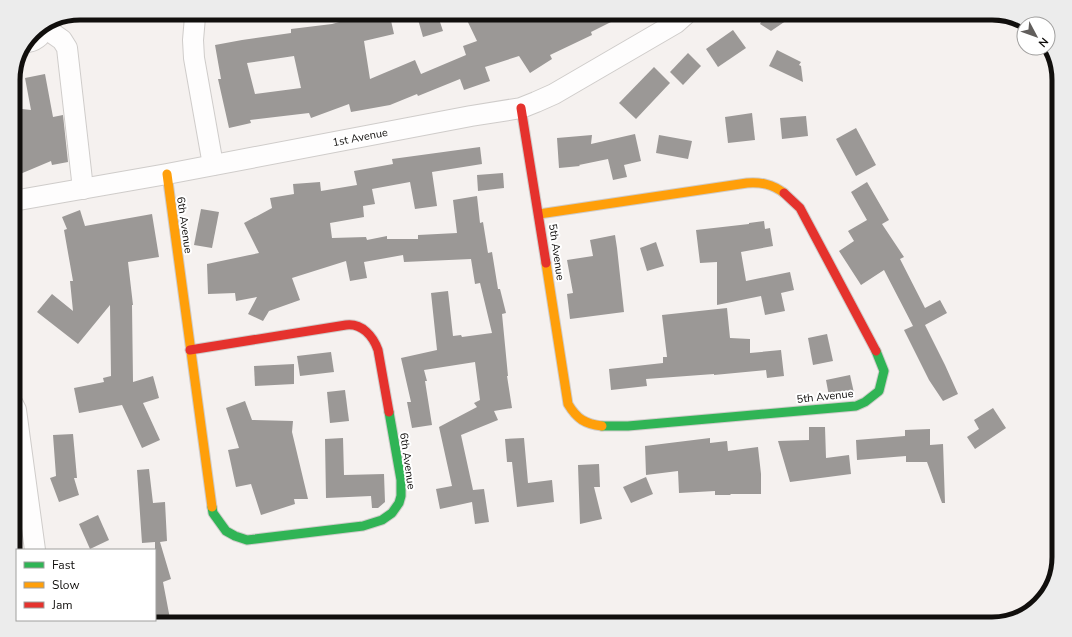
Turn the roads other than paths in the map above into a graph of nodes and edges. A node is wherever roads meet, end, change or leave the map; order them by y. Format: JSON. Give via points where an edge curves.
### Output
{"nodes":[{"id":1,"x":195,"y":20,"type":"edge"},
{"id":2,"x":679,"y":20,"type":"edge"},
{"id":3,"x":50,"y":29,"type":"edge"},
{"id":4,"x":521,"y":108,"type":"junction"},
{"id":5,"x":214,"y":165,"type":"junction"},
{"id":6,"x":166,"y":174,"type":"junction"},
{"id":7,"x":83,"y":189,"type":"junction"},
{"id":8,"x":20,"y":200,"type":"edge"},
{"id":9,"x":539,"y":214,"type":"junction"},
{"id":10,"x":190,"y":350,"type":"junction"},
{"id":11,"x":20,"y":439,"type":"edge"},
{"id":12,"x":35,"y":549,"type":"edge"}],
"edges":[{"from":1,"to":5,"type":"street","via":[[194,58]]},
{"from":2,"to":4,"type":"street","name":"1st Avenue","via":[[554,94]]},
{"from":3,"to":7,"type":"street","via":[[67,48]]},
{"from":4,"to":5,"type":"street","name":"1st Avenue"},
{"from":4,"to":9,"type":"street","name":"5th Avenue"},
{"from":5,"to":6,"type":"street","name":"1st Avenue"},
{"from":6,"to":7,"type":"street","name":"1st Avenue"},
{"from":6,"to":10,"type":"street","name":"6th Avenue"},
{"from":7,"to":8,"type":"street","name":"1st Avenue"},
{"from":9,"to":9,"type":"street","name":"5th Avenue","via":[[568,404],[578,418],[588,424],[600,427],[628,426],[856,406],[879,391],[884,371],[878,355],[800,208],[775,186],[762,183],[742,184]]},
{"from":10,"to":10,"type":"street","name":"6th Avenue","via":[[213,513],[226,531],[247,540],[363,526],[384,520],[396,508],[401,494],[401,480],[378,350],[370,335],[363,329],[354,325],[340,326]]},
{"from":11,"to":12,"type":"street"}]}
